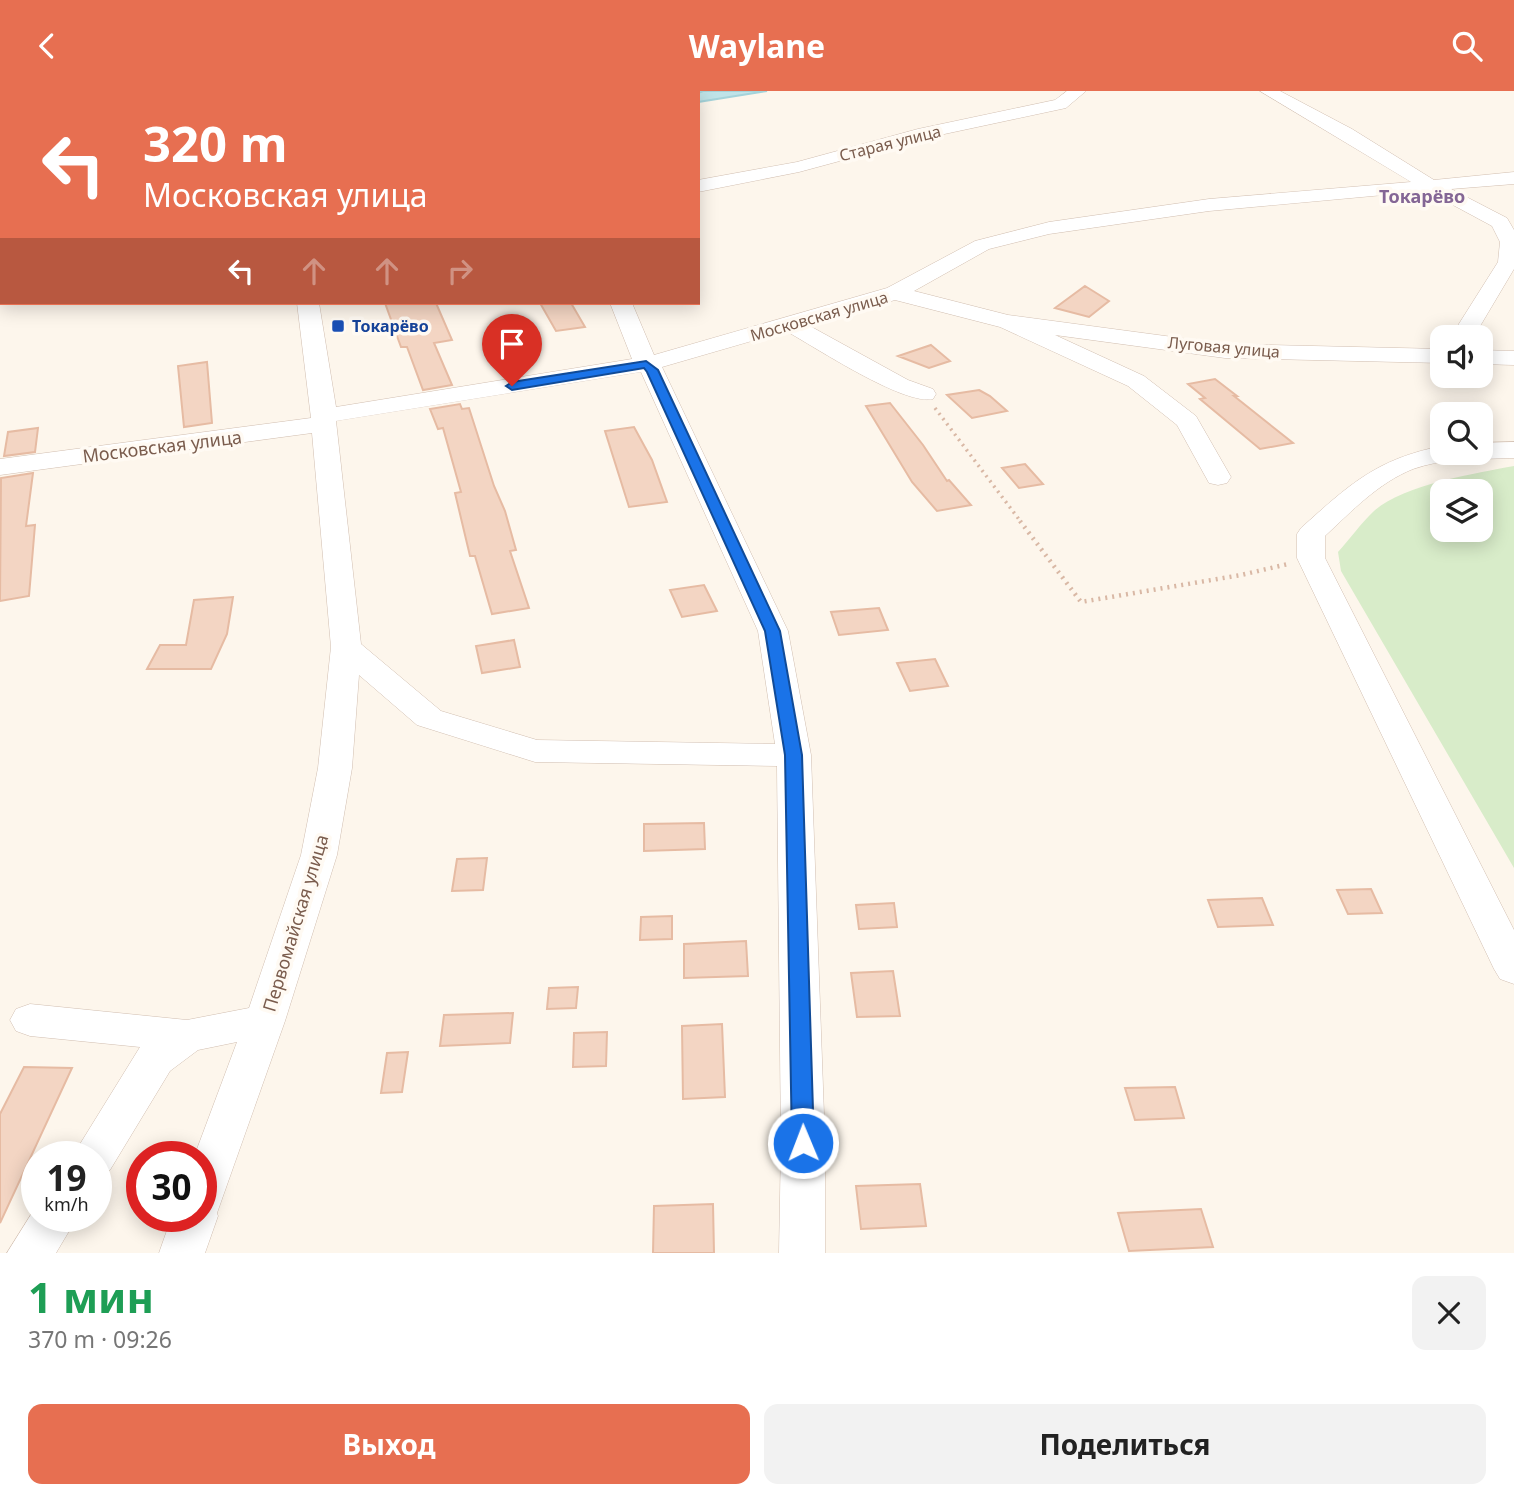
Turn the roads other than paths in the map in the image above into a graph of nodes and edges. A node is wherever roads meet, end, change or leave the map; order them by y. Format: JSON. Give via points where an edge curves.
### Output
{"nodes":[{"id":1,"x":1078,"y":91,"type":"edge"},
{"id":2,"x":1268,"y":91,"type":"edge"},
{"id":3,"x":1514,"y":178,"type":"edge"},
{"id":4,"x":700,"y":186,"type":"edge"},
{"id":5,"x":1431,"y":186,"type":"junction"},
{"id":6,"x":895,"y":293,"type":"junction"},
{"id":7,"x":308,"y":305,"type":"edge"},
{"id":8,"x":622,"y":305,"type":"edge"},
{"id":9,"x":1008,"y":322,"type":"junction"},
{"id":10,"x":792,"y":325,"type":"junction"},
{"id":11,"x":1469,"y":325,"type":"edge"},
{"id":12,"x":1430,"y":356,"type":"edge"},
{"id":13,"x":1493,"y":357,"type":"edge"},
{"id":14,"x":1514,"y":358,"type":"edge"},
{"id":15,"x":646,"y":364,"type":"junction"},
{"id":16,"x":924,"y":394,"type":"road end"},
{"id":17,"x":325,"y":420,"type":"junction"},
{"id":18,"x":1514,"y":450,"type":"edge"},
{"id":19,"x":1493,"y":451,"type":"edge"},
{"id":20,"x":1430,"y":456,"type":"edge"},
{"id":21,"x":0,"y":467,"type":"edge"},
{"id":22,"x":1218,"y":477,"type":"dead end"},
{"id":23,"x":346,"y":647,"type":"junction"},
{"id":24,"x":794,"y":755,"type":"junction"},
{"id":25,"x":1514,"y":969,"type":"edge"},
{"id":26,"x":30,"y":1020,"type":"dead end"},
{"id":27,"x":265,"y":1021,"type":"junction"},
{"id":28,"x":187,"y":1036,"type":"junction"},
{"id":29,"x":104,"y":1141,"type":"edge"},
{"id":30,"x":217,"y":1154,"type":"edge"},
{"id":31,"x":44,"y":1232,"type":"edge"},
{"id":32,"x":189,"y":1232,"type":"edge"},
{"id":33,"x":30,"y":1253,"type":"edge"},
{"id":34,"x":182,"y":1253,"type":"edge"},
{"id":35,"x":802,"y":1253,"type":"edge"}],
"edges":[{"from":1,"to":4,"type":"street","name":"Старая улица","via":[[1060,104],[918,134],[799,167]]},
{"from":2,"to":5,"type":"street","via":[[1346,132]]},
{"from":3,"to":5,"type":"street","name":"Московская улица"},
{"from":5,"to":6,"type":"street","name":"Московская улица","via":[[1209,205],[1049,228],[982,245]]},
{"from":5,"to":11,"type":"street","via":[[1500,222],[1510,242],[1508,262]]},
{"from":6,"to":9,"type":"street"},
{"from":6,"to":10,"type":"street","name":"Московская улица"},
{"from":7,"to":17,"type":"street","name":"Первомайская улица"},
{"from":8,"to":15,"type":"street"},
{"from":9,"to":12,"type":"street","name":"Луговая улица","via":[[1225,351]]},
{"from":9,"to":22,"type":"street","via":[[1136,381],[1187,421]]},
{"from":10,"to":15,"type":"street","name":"Московская улица"},
{"from":10,"to":16,"type":"street"},
{"from":13,"to":14,"type":"street"},
{"from":15,"to":17,"type":"street","name":"Московская улица"},
{"from":15,"to":24,"type":"street","via":[[773,631]]},
{"from":17,"to":21,"type":"street","name":"Московская улица"},
{"from":17,"to":23,"type":"street","name":"Первомайская улица","via":[[324,450]]},
{"from":18,"to":19,"type":"street"},
{"from":20,"to":25,"type":"street","via":[[1392,467],[1362,487],[1311,534],[1311,558]]},
{"from":23,"to":24,"type":"street","via":[[429,718],[535,751]]},
{"from":23,"to":27,"type":"street","name":"Первомайская улица","via":[[335,768],[319,855]]},
{"from":24,"to":35,"type":"street"},
{"from":26,"to":28,"type":"street"},
{"from":27,"to":28,"type":"street"},
{"from":27,"to":30,"type":"street","name":"Первомайская улица"},
{"from":28,"to":29,"type":"street","via":[[155,1059]]},
{"from":31,"to":33,"type":"street"},
{"from":32,"to":34,"type":"street"}]}
